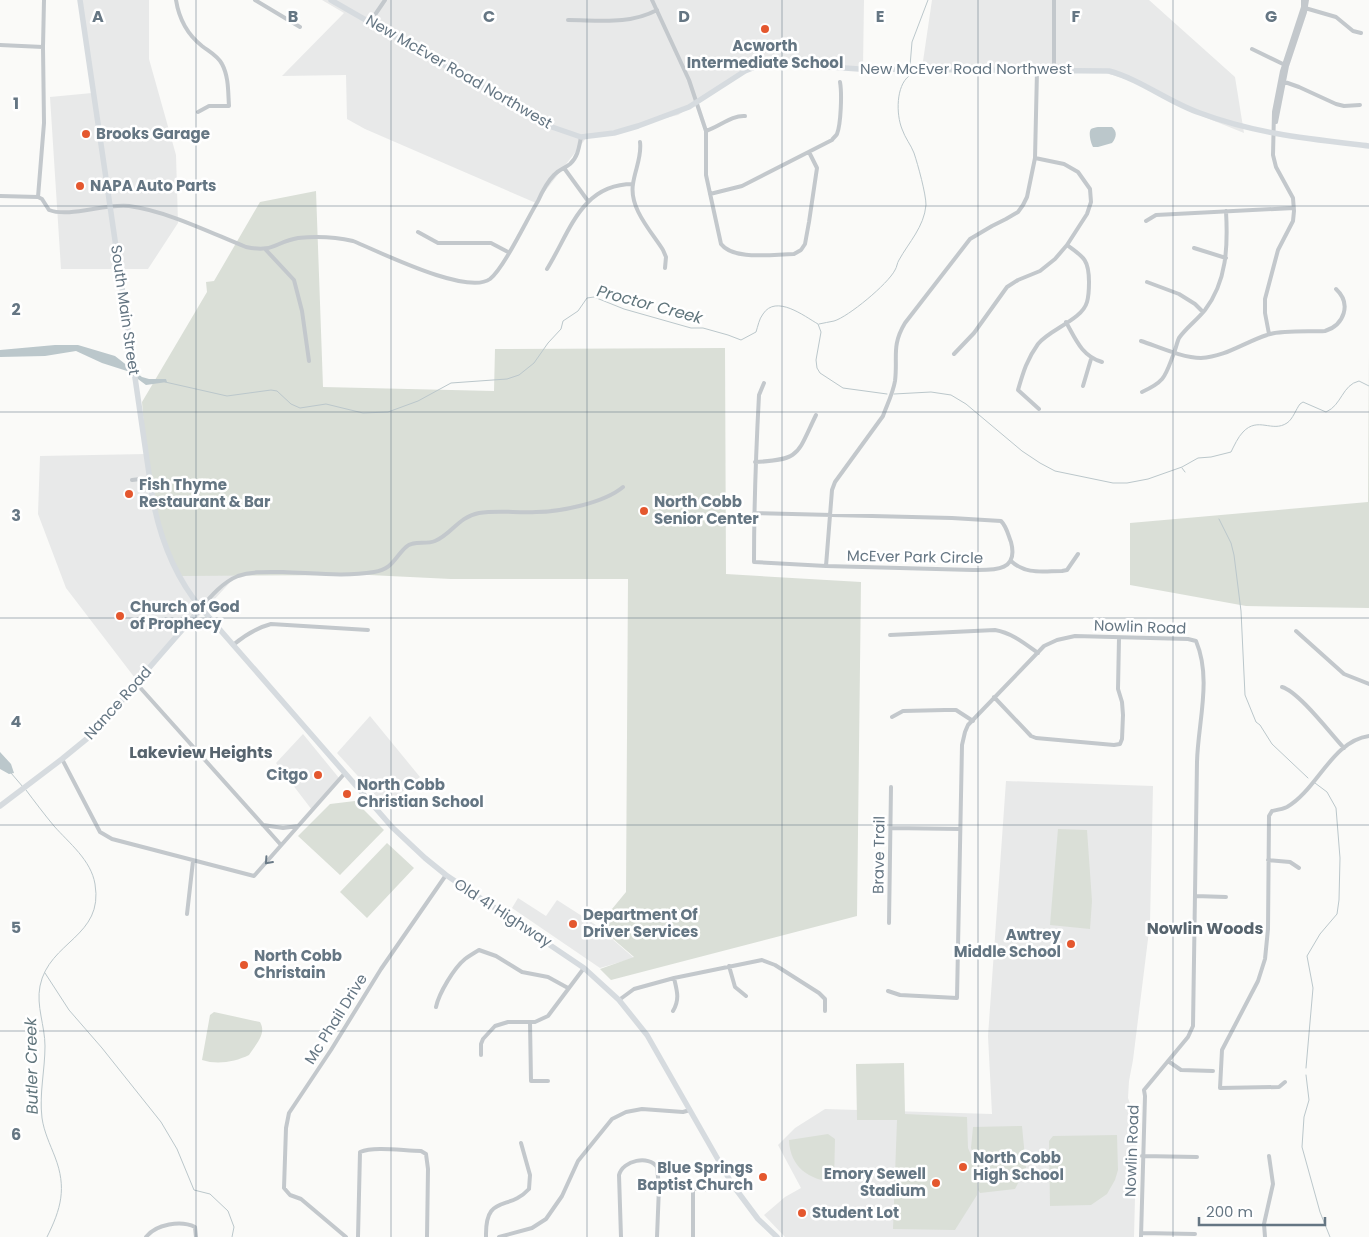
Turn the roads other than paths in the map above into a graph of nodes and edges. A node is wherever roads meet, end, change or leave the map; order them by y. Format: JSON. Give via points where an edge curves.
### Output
{"nodes":[{"id":1,"x":44,"y":0,"type":"edge"},
{"id":2,"x":80,"y":0,"type":"edge"},
{"id":3,"x":176,"y":0,"type":"edge"},
{"id":4,"x":255,"y":0,"type":"edge"},
{"id":5,"x":331,"y":0,"type":"edge"},
{"id":6,"x":384,"y":0,"type":"edge"},
{"id":7,"x":652,"y":0,"type":"edge"},
{"id":8,"x":1054,"y":0,"type":"edge"},
{"id":9,"x":1305,"y":0,"type":"edge"},
{"id":10,"x":1304,"y":8,"type":"junction"},
{"id":11,"x":657,"y":10,"type":"junction"},
{"id":12,"x":568,"y":20,"type":"dead end"},
{"id":13,"x":370,"y":22,"type":"junction"},
{"id":14,"x":300,"y":27,"type":"dead end"},
{"id":15,"x":1361,"y":33,"type":"dead end"},
{"id":16,"x":0,"y":45,"type":"edge"},
{"id":17,"x":42,"y":47,"type":"junction"},
{"id":18,"x":1252,"y":49,"type":"dead end"},
{"id":19,"x":1286,"y":65,"type":"junction"},
{"id":20,"x":1054,"y":70,"type":"junction"},
{"id":21,"x":1037,"y":72,"type":"junction"},
{"id":22,"x":1282,"y":81,"type":"junction"},
{"id":23,"x":840,"y":82,"type":"dead end"},
{"id":24,"x":695,"y":102,"type":"junction"},
{"id":25,"x":1360,"y":105,"type":"dead end"},
{"id":26,"x":198,"y":112,"type":"dead end"},
{"id":27,"x":745,"y":116,"type":"dead end"},
{"id":28,"x":706,"y":131,"type":"junction"},
{"id":29,"x":1273,"y":134,"type":"junction"},
{"id":30,"x":581,"y":136,"type":"junction"},
{"id":31,"x":640,"y":142,"type":"dead end"},
{"id":32,"x":1369,"y":146,"type":"edge"},
{"id":33,"x":809,"y":152,"type":"junction"},
{"id":34,"x":1035,"y":158,"type":"junction"},
{"id":35,"x":564,"y":168,"type":"junction"},
{"id":36,"x":633,"y":184,"type":"junction"},
{"id":37,"x":710,"y":194,"type":"junction"},
{"id":38,"x":0,"y":196,"type":"edge"},
{"id":39,"x":38,"y":197,"type":"junction"},
{"id":40,"x":588,"y":201,"type":"junction"},
{"id":41,"x":110,"y":206,"type":"junction"},
{"id":42,"x":1294,"y":208,"type":"junction"},
{"id":43,"x":1226,"y":211,"type":"junction"},
{"id":44,"x":1146,"y":220,"type":"dead end"},
{"id":45,"x":418,"y":232,"type":"dead end"},
{"id":46,"x":1067,"y":245,"type":"junction"},
{"id":47,"x":1194,"y":248,"type":"dead end"},
{"id":48,"x":266,"y":250,"type":"junction"},
{"id":49,"x":508,"y":252,"type":"junction"},
{"id":50,"x":1226,"y":258,"type":"junction"},
{"id":51,"x":665,"y":268,"type":"dead end"},
{"id":52,"x":547,"y":269,"type":"dead end"},
{"id":53,"x":1147,"y":282,"type":"dead end"},
{"id":54,"x":1336,"y":289,"type":"dead end"},
{"id":55,"x":1203,"y":312,"type":"junction"},
{"id":56,"x":1066,"y":322,"type":"junction"},
{"id":57,"x":1269,"y":334,"type":"junction"},
{"id":58,"x":1141,"y":341,"type":"dead end"},
{"id":59,"x":1174,"y":352,"type":"junction"},
{"id":60,"x":954,"y":354,"type":"dead end"},
{"id":61,"x":1091,"y":359,"type":"junction"},
{"id":62,"x":309,"y":361,"type":"dead end"},
{"id":63,"x":1102,"y":362,"type":"dead end"},
{"id":64,"x":764,"y":383,"type":"dead end"},
{"id":65,"x":1083,"y":386,"type":"dead end"},
{"id":66,"x":1142,"y":392,"type":"dead end"},
{"id":67,"x":1039,"y":409,"type":"dead end"},
{"id":68,"x":816,"y":415,"type":"dead end"},
{"id":69,"x":755,"y":462,"type":"junction"},
{"id":70,"x":149,"y":478,"type":"junction"},
{"id":71,"x":132,"y":480,"type":"dead end"},
{"id":72,"x":622,"y":487,"type":"dead end"},
{"id":73,"x":754,"y":513,"type":"junction"},
{"id":74,"x":829,"y":515,"type":"junction"},
{"id":75,"x":1078,"y":554,"type":"dead end"},
{"id":76,"x":1011,"y":561,"type":"junction"},
{"id":77,"x":826,"y":566,"type":"junction"},
{"id":78,"x":201,"y":608,"type":"junction"},
{"id":79,"x":368,"y":630,"type":"dead end"},
{"id":80,"x":1296,"y":631,"type":"dead end"},
{"id":81,"x":890,"y":635,"type":"dead end"},
{"id":82,"x":1119,"y":638,"type":"junction"},
{"id":83,"x":233,"y":645,"type":"junction"},
{"id":84,"x":1038,"y":653,"type":"junction"},
{"id":85,"x":136,"y":683,"type":"junction"},
{"id":86,"x":1369,"y":684,"type":"edge"},
{"id":87,"x":1282,"y":687,"type":"dead end"},
{"id":88,"x":994,"y":697,"type":"junction"},
{"id":89,"x":892,"y":717,"type":"dead end"},
{"id":90,"x":972,"y":720,"type":"junction"},
{"id":91,"x":1369,"y":736,"type":"edge"},
{"id":92,"x":1344,"y":748,"type":"junction"},
{"id":93,"x":62,"y":759,"type":"junction"},
{"id":94,"x":345,"y":773,"type":"junction"},
{"id":95,"x":891,"y":787,"type":"dead end"},
{"id":96,"x":0,"y":806,"type":"edge"},
{"id":97,"x":263,"y":825,"type":"junction"},
{"id":98,"x":298,"y":826,"type":"junction"},
{"id":99,"x":891,"y":828,"type":"junction"},
{"id":100,"x":960,"y":829,"type":"junction"},
{"id":101,"x":281,"y":846,"type":"junction"},
{"id":102,"x":1268,"y":860,"type":"junction"},
{"id":103,"x":193,"y":861,"type":"junction"},
{"id":104,"x":1300,"y":868,"type":"dead end"},
{"id":105,"x":446,"y":875,"type":"junction"},
{"id":106,"x":1195,"y":896,"type":"junction"},
{"id":107,"x":1226,"y":897,"type":"dead end"},
{"id":108,"x":187,"y":914,"type":"dead end"},
{"id":109,"x":889,"y":923,"type":"dead end"},
{"id":110,"x":729,"y":966,"type":"junction"},
{"id":111,"x":584,"y":968,"type":"junction"},
{"id":112,"x":674,"y":978,"type":"junction"},
{"id":113,"x":568,"y":988,"type":"junction"},
{"id":114,"x":888,"y":991,"type":"dead end"},
{"id":115,"x":746,"y":996,"type":"dead end"},
{"id":116,"x":619,"y":1000,"type":"junction"},
{"id":117,"x":436,"y":1007,"type":"dead end"},
{"id":118,"x":673,"y":1011,"type":"dead end"},
{"id":119,"x":825,"y":1011,"type":"dead end"},
{"id":120,"x":530,"y":1022,"type":"junction"},
{"id":121,"x":481,"y":1055,"type":"dead end"},
{"id":122,"x":1168,"y":1061,"type":"junction"},
{"id":123,"x":1213,"y":1071,"type":"dead end"},
{"id":124,"x":548,"y":1081,"type":"dead end"},
{"id":125,"x":1284,"y":1082,"type":"dead end"},
{"id":126,"x":690,"y":1110,"type":"junction"},
{"id":127,"x":521,"y":1143,"type":"dead end"},
{"id":128,"x":1142,"y":1156,"type":"junction"},
{"id":129,"x":1269,"y":1156,"type":"dead end"},
{"id":130,"x":1197,"y":1157,"type":"dead end"},
{"id":131,"x":732,"y":1184,"type":"junction"},
{"id":132,"x":659,"y":1187,"type":"junction"},
{"id":133,"x":693,"y":1188,"type":"junction"},
{"id":134,"x":1195,"y":1234,"type":"dead end"},
{"id":135,"x":1141,"y":1235,"type":"edge"},
{"id":136,"x":146,"y":1237,"type":"edge"},
{"id":137,"x":196,"y":1237,"type":"edge"},
{"id":138,"x":346,"y":1237,"type":"edge"},
{"id":139,"x":358,"y":1237,"type":"edge"},
{"id":140,"x":427,"y":1237,"type":"edge"},
{"id":141,"x":486,"y":1237,"type":"edge"},
{"id":142,"x":498,"y":1237,"type":"edge"},
{"id":143,"x":621,"y":1237,"type":"edge"},
{"id":144,"x":657,"y":1237,"type":"edge"},
{"id":145,"x":693,"y":1237,"type":"edge"},
{"id":146,"x":777,"y":1237,"type":"edge"},
{"id":147,"x":1265,"y":1237,"type":"edge"}],
"edges":[{"from":1,"to":17,"type":"street"},
{"from":2,"to":41,"type":"main road","name":"South Main Street"},
{"from":3,"to":26,"type":"street","via":[[188,31],[216,56],[226,74],[229,106],[209,106]]},
{"from":4,"to":14,"type":"street"},
{"from":5,"to":13,"type":"main road","name":"New McEver Road Northwest"},
{"from":6,"to":13,"type":"street"},
{"from":7,"to":11,"type":"street"},
{"from":8,"to":20,"type":"street"},
{"from":9,"to":10,"type":"street"},
{"from":10,"to":15,"type":"street","via":[[1336,17],[1353,31]]},
{"from":10,"to":19,"type":"street"},
{"from":11,"to":12,"type":"street","via":[[628,20]]},
{"from":11,"to":24,"type":"street","via":[[689,80]]},
{"from":13,"to":30,"type":"main road","name":"New McEver Road Northwest","via":[[552,127]]},
{"from":16,"to":17,"type":"street"},
{"from":17,"to":39,"type":"street","via":[[44,123]]},
{"from":18,"to":19,"type":"street"},
{"from":19,"to":22,"type":"street"},
{"from":20,"to":21,"type":"main road","name":"New McEver Road Northwest"},
{"from":20,"to":29,"type":"main road","name":"New McEver Road Northwest","via":[[1090,70],[1122,75],[1198,113]]},
{"from":21,"to":24,"type":"main road","name":"New McEver Road Northwest","via":[[760,65]]},
{"from":21,"to":34,"type":"street"},
{"from":22,"to":25,"type":"street","via":[[1336,104]]},
{"from":22,"to":29,"type":"street"},
{"from":23,"to":33,"type":"street","via":[[842,96],[837,134]]},
{"from":24,"to":28,"type":"street"},
{"from":24,"to":30,"type":"main road","name":"New McEver Road Northwest","via":[[638,126],[614,133]]},
{"from":27,"to":28,"type":"street","via":[[739,115]]},
{"from":28,"to":37,"type":"street","via":[[705,167]]},
{"from":29,"to":32,"type":"main road","name":"New McEver Road Northwest"},
{"from":29,"to":42,"type":"street","via":[[1276,167],[1293,198]]},
{"from":30,"to":35,"type":"street","via":[[577,156]]},
{"from":31,"to":36,"type":"street","via":[[641,153]]},
{"from":33,"to":37,"type":"street","via":[[742,186]]},
{"from":33,"to":37,"type":"street","via":[[817,168],[805,244],[794,254],[739,254],[725,250]]},
{"from":34,"to":46,"type":"street","via":[[1072,168],[1090,189],[1088,214]]},
{"from":34,"to":74,"type":"street","via":[[1027,197],[1018,212],[970,239],[899,332],[895,381],[883,416],[835,482]]},
{"from":35,"to":40,"type":"street"},
{"from":35,"to":49,"type":"street","via":[[544,189]]},
{"from":36,"to":40,"type":"street","via":[[619,184]]},
{"from":36,"to":51,"type":"street","via":[[635,206],[663,250]]},
{"from":38,"to":39,"type":"street"},
{"from":39,"to":41,"type":"street","via":[[54,212]]},
{"from":40,"to":52,"type":"street"},
{"from":41,"to":48,"type":"street","via":[[142,208],[246,247]]},
{"from":41,"to":70,"type":"main road","name":"South Main Street"},
{"from":42,"to":43,"type":"street"},
{"from":42,"to":57,"type":"street","via":[[1294,221],[1278,250],[1265,299]]},
{"from":43,"to":44,"type":"street","via":[[1156,214]]},
{"from":43,"to":50,"type":"street"},
{"from":45,"to":49,"type":"street","via":[[438,244],[491,244]]},
{"from":46,"to":56,"type":"street","via":[[1083,257],[1089,273],[1087,302],[1082,311]]},
{"from":46,"to":60,"type":"street","via":[[1048,266],[1007,287],[974,333]]},
{"from":47,"to":50,"type":"street"},
{"from":48,"to":49,"type":"street","via":[[300,238],[344,239],[439,276],[471,284],[490,278],[498,271]]},
{"from":48,"to":62,"type":"street","via":[[294,280],[304,319]]},
{"from":50,"to":55,"type":"street","via":[[1214,296]]},
{"from":53,"to":55,"type":"street","via":[[1179,294]]},
{"from":54,"to":57,"type":"street","via":[[1345,305],[1340,322],[1333,329]]},
{"from":55,"to":59,"type":"street","via":[[1179,339]]},
{"from":56,"to":61,"type":"street"},
{"from":56,"to":67,"type":"street","via":[[1039,344],[1022,371],[1018,390]]},
{"from":57,"to":59,"type":"street","via":[[1218,356],[1195,358]]},
{"from":58,"to":59,"type":"street"},
{"from":59,"to":66,"type":"street","via":[[1166,375]]},
{"from":61,"to":63,"type":"street"},
{"from":61,"to":65,"type":"street"},
{"from":64,"to":69,"type":"street","name":"McEver Park Circle","via":[[759,395]]},
{"from":68,"to":69,"type":"street","via":[[794,455],[779,461]]},
{"from":69,"to":73,"type":"street","name":"McEver Park Circle"},
{"from":70,"to":71,"type":"street"},
{"from":70,"to":78,"type":"main road","name":"South Main Street","via":[[163,543],[179,577]]},
{"from":72,"to":78,"type":"street","via":[[599,499],[555,510],[471,515],[435,541],[406,546],[393,564],[377,572],[245,574],[218,589]]},
{"from":73,"to":74,"type":"street"},
{"from":73,"to":77,"type":"street","name":"McEver Park Circle","via":[[754,562]]},
{"from":74,"to":76,"type":"street","via":[[1001,521],[1012,548]]},
{"from":74,"to":77,"type":"street"},
{"from":75,"to":76,"type":"street","via":[[1067,570],[1062,571],[1025,570]]},
{"from":76,"to":77,"type":"street","name":"McEver Park Circle","via":[[997,570]]},
{"from":78,"to":83,"type":"main road","name":"Old 41 Highway"},
{"from":78,"to":85,"type":"main road","name":"Nance Road"},
{"from":79,"to":83,"type":"street","via":[[271,624],[248,633]]},
{"from":80,"to":86,"type":"street","via":[[1344,674]]},
{"from":81,"to":84,"type":"street","via":[[995,630],[1018,638]]},
{"from":82,"to":84,"type":"street","name":"Nowlin Road","via":[[1075,636],[1056,640]]},
{"from":82,"to":88,"type":"street","via":[[1118,689],[1123,715],[1120,744],[1036,738]]},
{"from":82,"to":106,"type":"street","name":"Nowlin Road","via":[[1188,639],[1196,641],[1200,652],[1204,675],[1197,759]]},
{"from":83,"to":94,"type":"main road","name":"Old 41 Highway"},
{"from":84,"to":88,"type":"street","name":"Nowlin Road"},
{"from":85,"to":93,"type":"main road","name":"Nance Road","via":[[100,728]]},
{"from":85,"to":97,"type":"street"},
{"from":87,"to":92,"type":"street","via":[[1301,700]]},
{"from":88,"to":90,"type":"street","name":"Nowlin Road"},
{"from":89,"to":90,"type":"street","via":[[903,711],[956,710]]},
{"from":90,"to":100,"type":"street","name":"Nowlin Road","via":[[962,745]]},
{"from":91,"to":92,"type":"street"},
{"from":92,"to":102,"type":"street","via":[[1296,801],[1272,811],[1269,816]]},
{"from":93,"to":96,"type":"main road","name":"Nance Road"},
{"from":93,"to":103,"type":"street","via":[[100,832],[112,839]]},
{"from":94,"to":98,"type":"street"},
{"from":94,"to":105,"type":"main road","name":"Old 41 Highway","via":[[406,840]]},
{"from":95,"to":99,"type":"street","name":"Brave Trail"},
{"from":97,"to":98,"type":"street"},
{"from":97,"to":101,"type":"street"},
{"from":98,"to":101,"type":"street"},
{"from":99,"to":100,"type":"street"},
{"from":99,"to":109,"type":"street","name":"Brave Trail"},
{"from":100,"to":114,"type":"street","name":"Nowlin Road","via":[[957,998],[900,995]]},
{"from":101,"to":103,"type":"street","one_way":true,"via":[[254,876]]},
{"from":102,"to":104,"type":"street","via":[[1290,862]]},
{"from":102,"to":125,"type":"street","via":[[1265,959],[1258,981],[1222,1050],[1220,1088],[1279,1087]]},
{"from":103,"to":108,"type":"street"},
{"from":105,"to":111,"type":"main road","name":"Old 41 Highway"},
{"from":105,"to":138,"type":"street","name":"Mc Phail Drive","via":[[289,1113],[284,1188]]},
{"from":106,"to":107,"type":"street"},
{"from":106,"to":122,"type":"street","name":"Nowlin Road","via":[[1193,1026]]},
{"from":110,"to":112,"type":"street"},
{"from":110,"to":115,"type":"street","via":[[735,987]]},
{"from":110,"to":119,"type":"street","via":[[757,960],[770,962],[819,993],[825,999]]},
{"from":111,"to":113,"type":"street"},
{"from":111,"to":116,"type":"main road","name":"Old 41 Highway"},
{"from":112,"to":116,"type":"street","via":[[634,989]]},
{"from":112,"to":118,"type":"street","via":[[678,1003]]},
{"from":113,"to":117,"type":"street","via":[[548,977],[522,972],[479,950],[459,966],[438,997]]},
{"from":113,"to":120,"type":"street","via":[[551,1014],[540,1021]]},
{"from":116,"to":126,"type":"main road","name":"Old 41 Highway","via":[[647,1035]]},
{"from":120,"to":121,"type":"street","via":[[495,1026],[481,1044]]},
{"from":120,"to":124,"type":"street","via":[[531,1081]]},
{"from":122,"to":123,"type":"street","via":[[1182,1070]]},
{"from":122,"to":128,"type":"street","name":"Nowlin Road","via":[[1144,1090]]},
{"from":126,"to":131,"type":"main road","name":"Old 41 Highway"},
{"from":126,"to":142,"type":"street","via":[[634,1110],[612,1119],[578,1161],[562,1196],[546,1220],[532,1228]]},
{"from":127,"to":141,"type":"street","via":[[530,1175],[528,1190],[518,1199],[492,1209],[488,1215]]},
{"from":128,"to":130,"type":"street"},
{"from":128,"to":135,"type":"street","name":"Nowlin Road"},
{"from":129,"to":147,"type":"street","via":[[1273,1184],[1264,1224]]},
{"from":131,"to":133,"type":"street","via":[[718,1190]]},
{"from":131,"to":146,"type":"main road","name":"Old 41 Highway","via":[[758,1219]]},
{"from":132,"to":133,"type":"street"},
{"from":132,"to":143,"type":"street","via":[[655,1163],[633,1162],[622,1168],[619,1175]]},
{"from":132,"to":144,"type":"street"},
{"from":133,"to":145,"type":"street"},
{"from":134,"to":135,"type":"street"},
{"from":136,"to":137,"type":"street","via":[[160,1227],[184,1224],[194,1227]]},
{"from":139,"to":140,"type":"street","via":[[360,1152],[384,1150],[421,1151],[426,1154]]}]}
